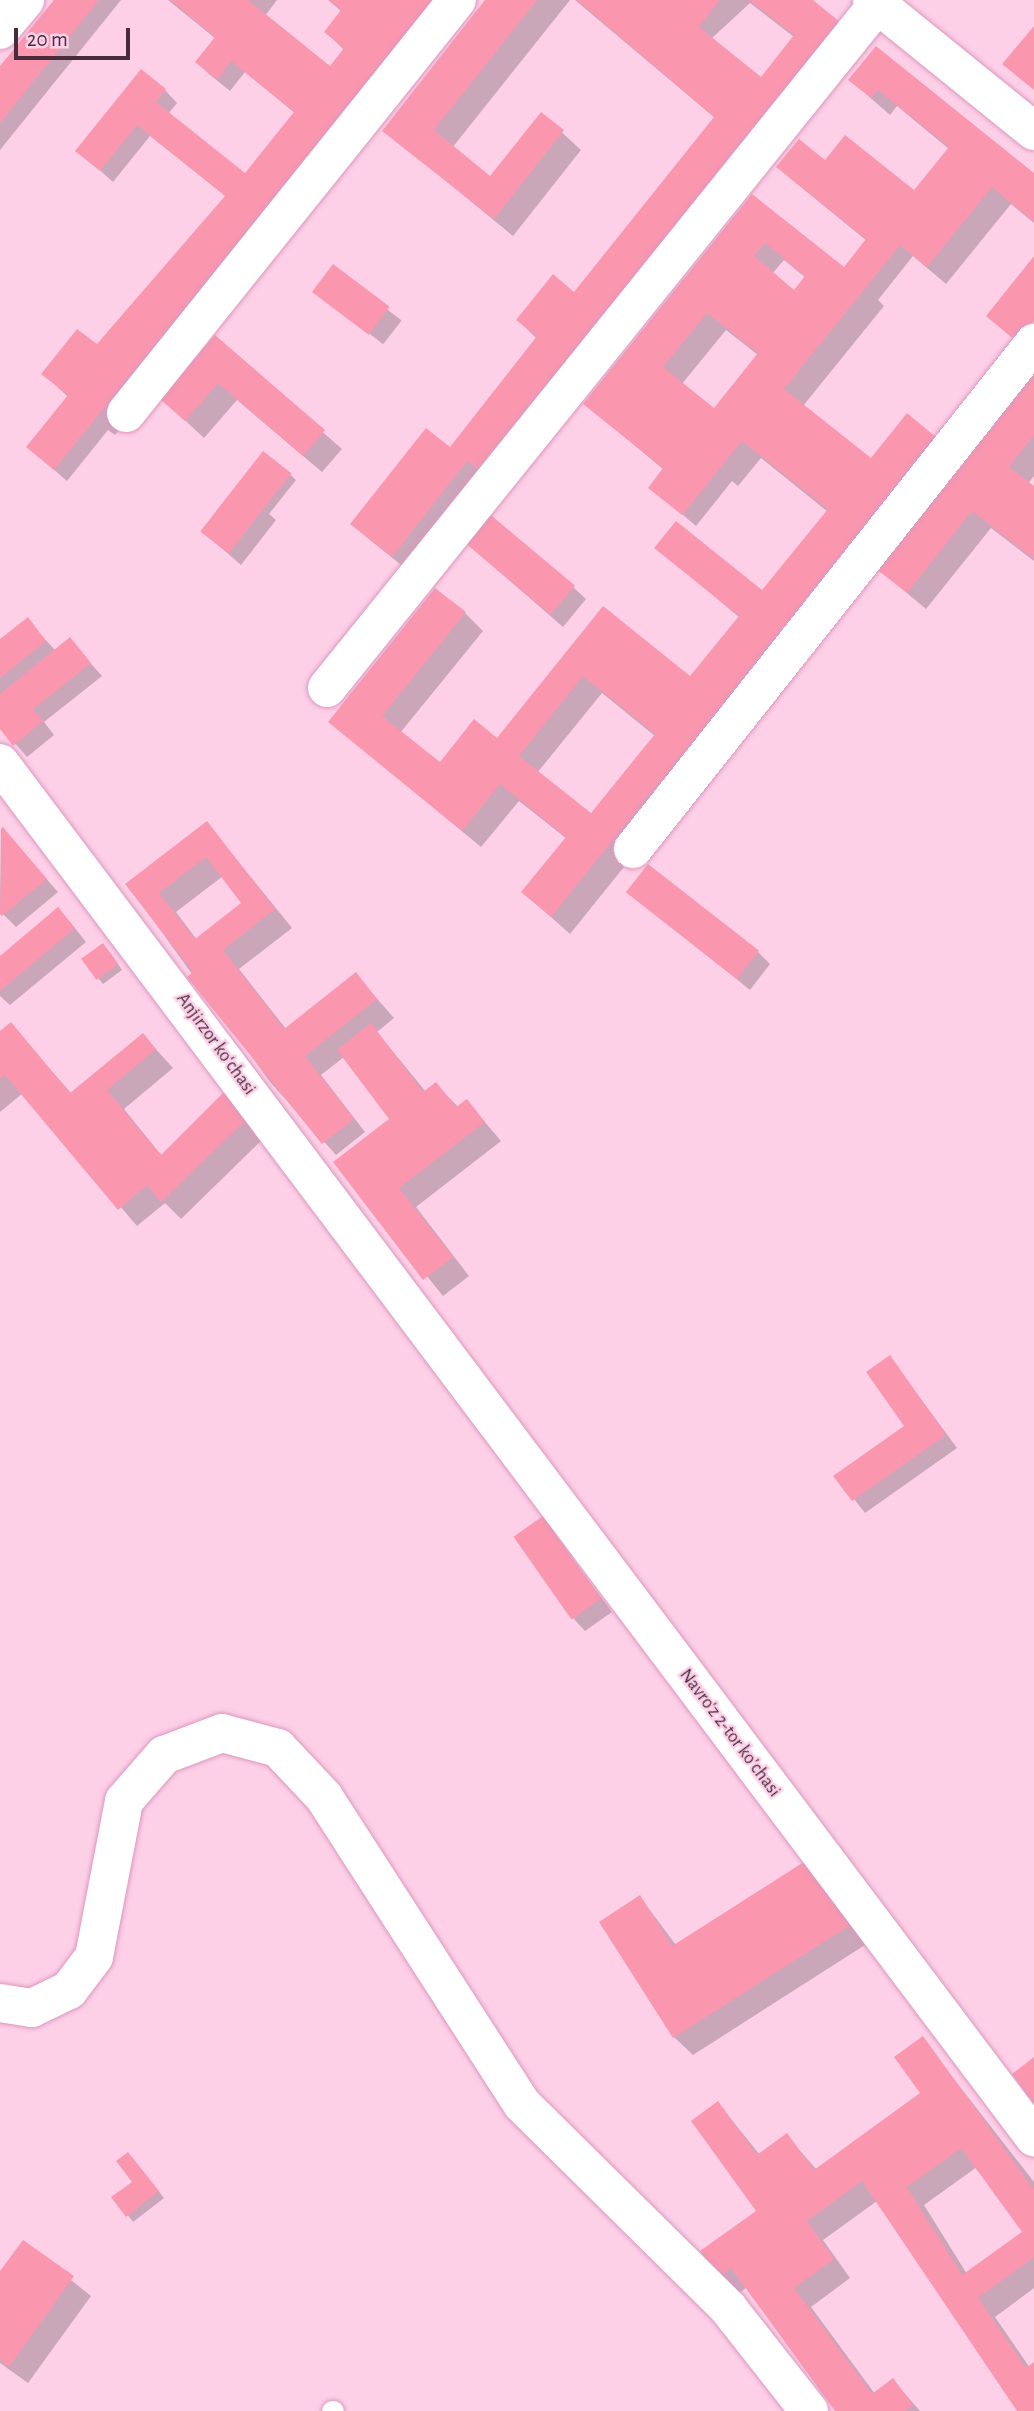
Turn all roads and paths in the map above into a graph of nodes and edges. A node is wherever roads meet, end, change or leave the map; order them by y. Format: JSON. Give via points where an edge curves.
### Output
{"nodes":[{"id":1,"x":25,"y":0,"type":"edge"},
{"id":2,"x":457,"y":0,"type":"edge"},
{"id":3,"x":877,"y":1,"type":"edge"},
{"id":4,"x":0,"y":30,"type":"edge"},
{"id":5,"x":1034,"y":131,"type":"edge"},
{"id":6,"x":1034,"y":343,"type":"edge"},
{"id":7,"x":126,"y":413,"type":"dead end"},
{"id":8,"x":327,"y":688,"type":"dead end"},
{"id":9,"x":0,"y":763,"type":"edge"},
{"id":10,"x":633,"y":849,"type":"dead end"},
{"id":11,"x":0,"y":2003,"type":"edge"},
{"id":12,"x":1034,"y":2137,"type":"edge"},
{"id":13,"x":809,"y":2411,"type":"edge"}],
"edges":[{"from":1,"to":4,"type":"street"},
{"from":2,"to":7,"type":"street"},
{"from":3,"to":5,"type":"street"},
{"from":3,"to":8,"type":"street"},
{"from":6,"to":10,"type":"street"},
{"from":9,"to":12,"type":"street","name":"Anjirzor koʻchasi","via":[[185,1000],[426,1329]]},
{"from":11,"to":13,"type":"street","via":[[32,2007],[69,1990],[94,1957],[124,1801],[164,1755],[222,1733],[278,1748],[324,1797],[522,2104],[728,2308]]}]}
